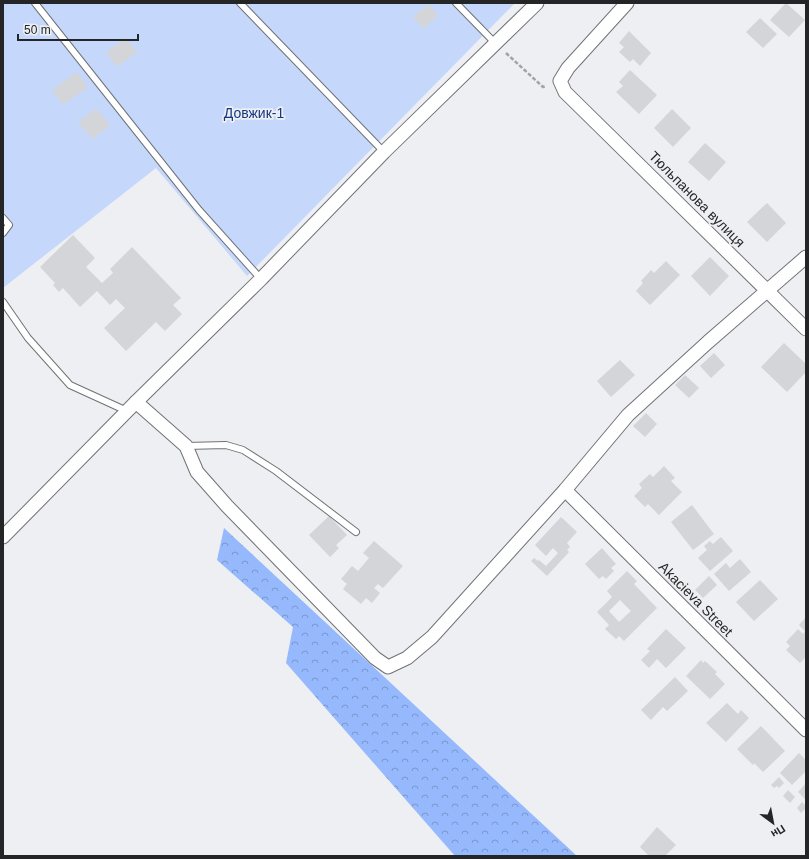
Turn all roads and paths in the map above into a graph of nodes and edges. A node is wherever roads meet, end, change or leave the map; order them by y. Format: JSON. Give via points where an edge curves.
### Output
{"nodes":[{"id":1,"x":34,"y":3,"type":"edge"},
{"id":2,"x":240,"y":3,"type":"edge"},
{"id":3,"x":456,"y":3,"type":"edge"},
{"id":4,"x":537,"y":3,"type":"edge"},
{"id":5,"x":627,"y":3,"type":"edge"},
{"id":6,"x":496,"y":44,"type":"junction"},
{"id":7,"x":563,"y":87,"type":"junction"},
{"id":8,"x":384,"y":152,"type":"junction"},
{"id":9,"x":3,"y":218,"type":"edge"},
{"id":10,"x":3,"y":233,"type":"edge"},
{"id":11,"x":806,"y":257,"type":"edge"},
{"id":12,"x":261,"y":279,"type":"junction"},
{"id":13,"x":767,"y":291,"type":"junction"},
{"id":14,"x":3,"y":302,"type":"edge"},
{"id":15,"x":806,"y":330,"type":"edge"},
{"id":16,"x":131,"y":406,"type":"junction"},
{"id":17,"x":186,"y":446,"type":"junction"},
{"id":18,"x":565,"y":490,"type":"junction"},
{"id":19,"x":356,"y":532,"type":"dead end"},
{"id":20,"x":3,"y":537,"type":"edge"},
{"id":21,"x":806,"y":730,"type":"edge"}],
"edges":[{"from":1,"to":12,"type":"lane","via":[[199,210]]},
{"from":2,"to":8,"type":"lane"},
{"from":3,"to":6,"type":"lane"},
{"from":4,"to":6,"type":"street"},
{"from":5,"to":7,"type":"street","via":[[568,68]]},
{"from":6,"to":7,"type":"path","via":[[543,87]]},
{"from":6,"to":8,"type":"street"},
{"from":7,"to":13,"type":"street","name":"Тюльпанова вулиця"},
{"from":8,"to":12,"type":"street"},
{"from":9,"to":10,"type":"lane","via":[[10,225]]},
{"from":11,"to":13,"type":"street"},
{"from":12,"to":16,"type":"street"},
{"from":13,"to":15,"type":"street","name":"Тюльпанова вулиця"},
{"from":13,"to":18,"type":"street","via":[[628,415]]},
{"from":14,"to":16,"type":"lane","via":[[28,338],[70,385]]},
{"from":16,"to":17,"type":"street"},
{"from":16,"to":20,"type":"street"},
{"from":17,"to":18,"type":"street","via":[[197,472],[227,506],[375,658],[388,667],[407,658],[432,637]]},
{"from":17,"to":19,"type":"lane","via":[[226,445],[244,450]]},
{"from":18,"to":21,"type":"street","name":"Akacieva Street"}]}
